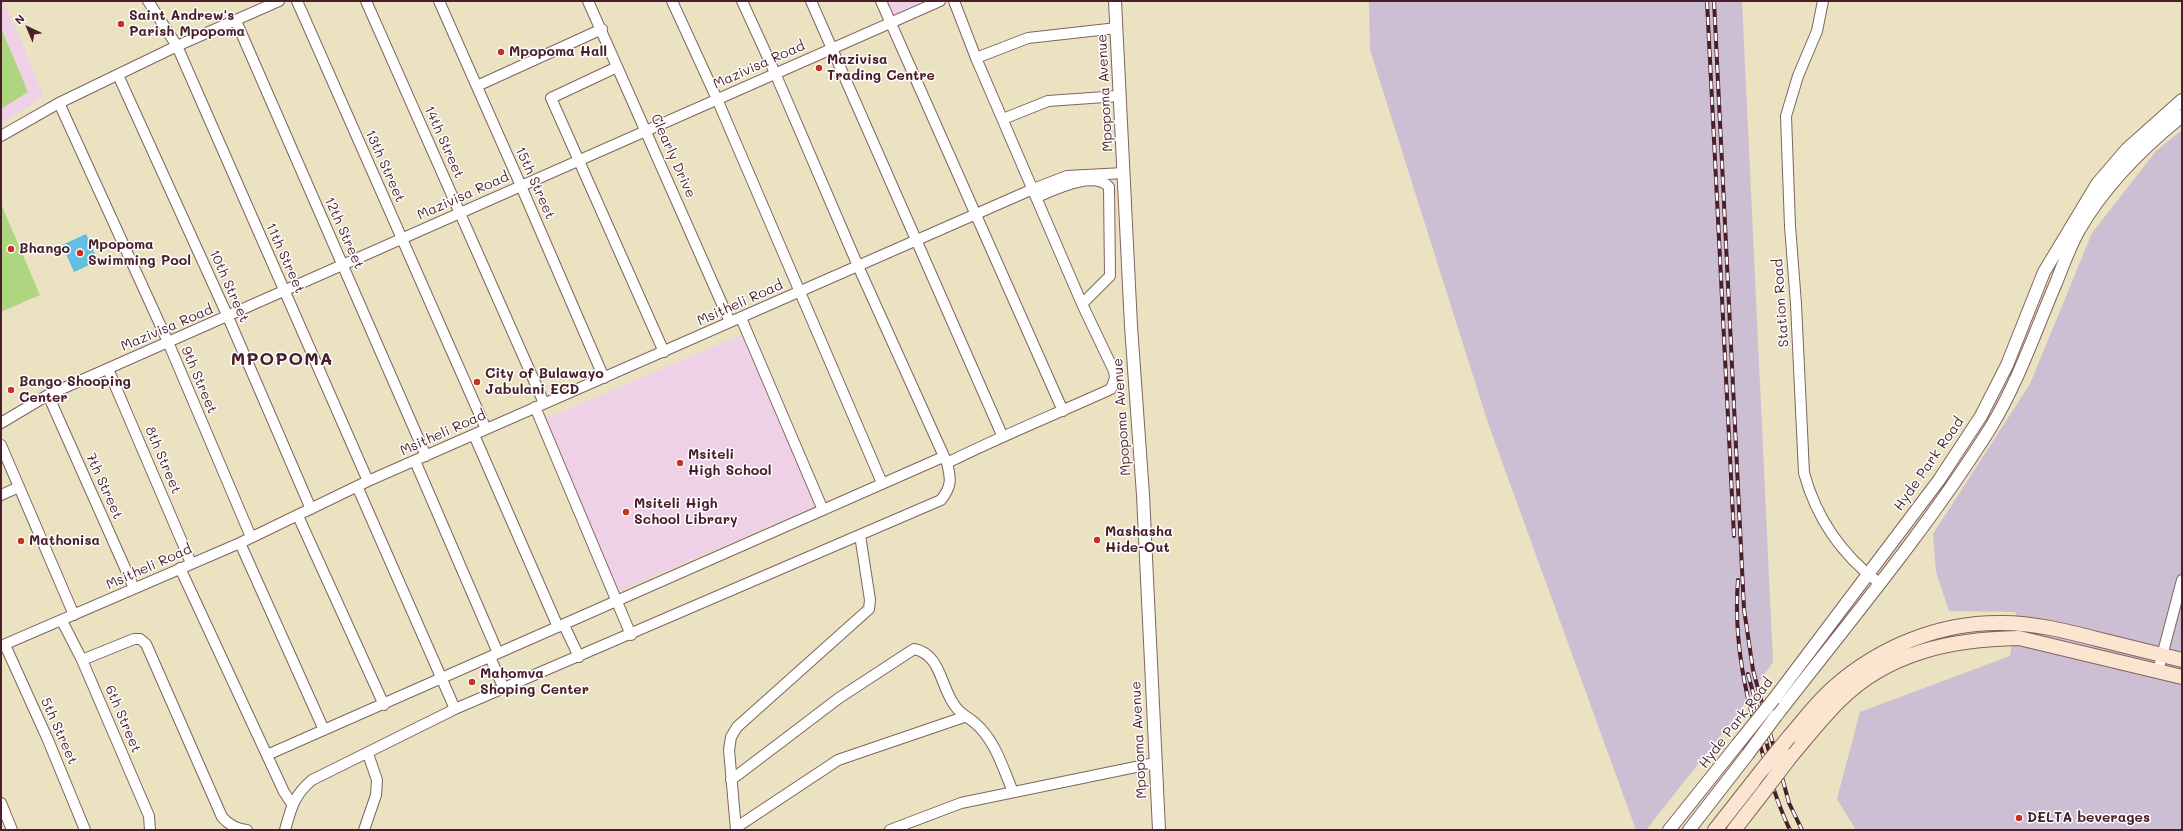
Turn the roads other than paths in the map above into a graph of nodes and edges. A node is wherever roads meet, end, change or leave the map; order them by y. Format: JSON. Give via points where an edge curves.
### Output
{"nodes":[{"id":1,"x":148,"y":1,"type":"edge"},
{"id":2,"x":279,"y":1,"type":"edge"},
{"id":3,"x":297,"y":1,"type":"edge"},
{"id":4,"x":366,"y":1,"type":"edge"},
{"id":5,"x":439,"y":1,"type":"edge"},
{"id":6,"x":588,"y":1,"type":"edge"},
{"id":7,"x":672,"y":1,"type":"edge"},
{"id":8,"x":742,"y":1,"type":"edge"},
{"id":9,"x":811,"y":1,"type":"edge"},
{"id":10,"x":881,"y":1,"type":"edge"},
{"id":11,"x":940,"y":1,"type":"edge"},
{"id":12,"x":954,"y":1,"type":"edge"},
{"id":13,"x":1115,"y":1,"type":"edge"},
{"id":14,"x":1823,"y":1,"type":"edge"},
{"id":15,"x":236,"y":21,"type":"junction"},
{"id":16,"x":890,"y":22,"type":"junction"},
{"id":17,"x":1117,"y":28,"type":"junction"},
{"id":18,"x":602,"y":29,"type":"junction"},
{"id":19,"x":177,"y":46,"type":"junction"},
{"id":20,"x":832,"y":48,"type":"junction"},
{"id":21,"x":976,"y":58,"type":"junction"},
{"id":22,"x":617,"y":67,"type":"junction"},
{"id":23,"x":775,"y":73,"type":"junction"},
{"id":24,"x":118,"y":75,"type":"junction"},
{"id":25,"x":477,"y":86,"type":"junction"},
{"id":26,"x":1120,"y":96,"type":"junction"},
{"id":27,"x":717,"y":99,"type":"junction"},
{"id":28,"x":2182,"y":100,"type":"edge"},
{"id":29,"x":59,"y":104,"type":"junction"},
{"id":30,"x":2182,"y":116,"type":"edge"},
{"id":31,"x":1003,"y":119,"type":"junction"},
{"id":32,"x":647,"y":130,"type":"junction"},
{"id":33,"x":1,"y":136,"type":"edge"},
{"id":34,"x":579,"y":161,"type":"junction"},
{"id":35,"x":1124,"y":173,"type":"junction"},
{"id":36,"x":521,"y":186,"type":"junction"},
{"id":37,"x":1035,"y":193,"type":"junction"},
{"id":38,"x":460,"y":214,"type":"junction"},
{"id":39,"x":976,"y":215,"type":"junction"},
{"id":40,"x":402,"y":239,"type":"junction"},
{"id":41,"x":918,"y":240,"type":"junction"},
{"id":42,"x":343,"y":265,"type":"junction"},
{"id":43,"x":858,"y":266,"type":"junction"},
{"id":44,"x":284,"y":291,"type":"junction"},
{"id":45,"x":800,"y":291,"type":"junction"},
{"id":46,"x":1082,"y":304,"type":"junction"},
{"id":47,"x":228,"y":317,"type":"junction"},
{"id":48,"x":741,"y":318,"type":"junction"},
{"id":49,"x":730,"y":322,"type":"junction"},
{"id":50,"x":168,"y":342,"type":"junction"},
{"id":51,"x":664,"y":352,"type":"junction"},
{"id":52,"x":108,"y":369,"type":"junction"},
{"id":53,"x":604,"y":378,"type":"junction"},
{"id":54,"x":48,"y":395,"type":"junction"},
{"id":55,"x":540,"y":405,"type":"junction"},
{"id":56,"x":1063,"y":411,"type":"junction"},
{"id":57,"x":1,"y":423,"type":"edge"},
{"id":58,"x":486,"y":429,"type":"junction"},
{"id":59,"x":474,"y":435,"type":"junction"},
{"id":60,"x":1002,"y":436,"type":"junction"},
{"id":61,"x":1,"y":444,"type":"edge"},
{"id":62,"x":426,"y":456,"type":"junction"},
{"id":63,"x":945,"y":460,"type":"junction"},
{"id":64,"x":415,"y":461,"type":"junction"},
{"id":65,"x":368,"y":481,"type":"junction"},
{"id":66,"x":882,"y":483,"type":"junction"},
{"id":67,"x":357,"y":486,"type":"junction"},
{"id":68,"x":19,"y":487,"type":"junction"},
{"id":69,"x":1,"y":495,"type":"edge"},
{"id":70,"x":312,"y":509,"type":"junction"},
{"id":71,"x":823,"y":510,"type":"junction"},
{"id":72,"x":298,"y":516,"type":"junction"},
{"id":73,"x":860,"y":535,"type":"junction"},
{"id":74,"x":251,"y":537,"type":"junction"},
{"id":75,"x":240,"y":543,"type":"junction"},
{"id":76,"x":191,"y":563,"type":"junction"},
{"id":77,"x":180,"y":568,"type":"junction"},
{"id":78,"x":1868,"y":575,"type":"junction"},
{"id":79,"x":2182,"y":580,"type":"edge"},
{"id":80,"x":1879,"y":583,"type":"junction"},
{"id":81,"x":134,"y":588,"type":"junction"},
{"id":82,"x":617,"y":601,"type":"junction"},
{"id":83,"x":74,"y":615,"type":"junction"},
{"id":84,"x":62,"y":621,"type":"junction"},
{"id":85,"x":561,"y":626,"type":"junction"},
{"id":86,"x":631,"y":635,"type":"junction"},
{"id":87,"x":3,"y":646,"type":"edge"},
{"id":88,"x":494,"y":655,"type":"junction"},
{"id":89,"x":2162,"y":655,"type":"junction"},
{"id":90,"x":579,"y":657,"type":"junction"},
{"id":91,"x":82,"y":660,"type":"junction"},
{"id":92,"x":2182,"y":660,"type":"edge"},
{"id":93,"x":2158,"y":671,"type":"junction"},
{"id":94,"x":2182,"y":677,"type":"edge"},
{"id":95,"x":441,"y":680,"type":"junction"},
{"id":96,"x":504,"y":689,"type":"junction"},
{"id":97,"x":384,"y":705,"type":"junction"},
{"id":98,"x":455,"y":709,"type":"junction"},
{"id":99,"x":964,"y":717,"type":"junction"},
{"id":100,"x":324,"y":730,"type":"junction"},
{"id":101,"x":368,"y":754,"type":"junction"},
{"id":102,"x":267,"y":755,"type":"junction"},
{"id":103,"x":1156,"y":763,"type":"junction"},
{"id":104,"x":731,"y":780,"type":"junction"},
{"id":105,"x":1013,"y":792,"type":"junction"},
{"id":106,"x":1,"y":803,"type":"edge"},
{"id":107,"x":292,"y":804,"type":"junction"},
{"id":108,"x":736,"y":829,"type":"edge"},
{"id":109,"x":12,"y":830,"type":"edge"},
{"id":110,"x":85,"y":830,"type":"edge"},
{"id":111,"x":150,"y":830,"type":"edge"},
{"id":112,"x":247,"y":830,"type":"edge"},
{"id":113,"x":285,"y":830,"type":"edge"},
{"id":114,"x":364,"y":830,"type":"edge"},
{"id":115,"x":890,"y":830,"type":"edge"},
{"id":116,"x":1159,"y":830,"type":"edge"},
{"id":117,"x":1669,"y":830,"type":"edge"},
{"id":118,"x":1689,"y":830,"type":"edge"},
{"id":119,"x":1715,"y":830,"type":"edge"},
{"id":120,"x":1734,"y":830,"type":"edge"}],
"edges":[{"from":1,"to":19,"type":"street","name":"11th Street"},
{"from":2,"to":15,"type":"street"},
{"from":3,"to":40,"type":"street","name":"13th Street"},
{"from":4,"to":38,"type":"street","name":"14th Street"},
{"from":5,"to":25,"type":"street","name":"15th Street"},
{"from":6,"to":18,"type":"street","name":"Clearly Drive"},
{"from":7,"to":27,"type":"street"},
{"from":8,"to":23,"type":"street"},
{"from":9,"to":20,"type":"street"},
{"from":10,"to":16,"type":"street"},
{"from":11,"to":16,"type":"street","name":"Mazivisa Road"},
{"from":12,"to":21,"type":"street"},
{"from":13,"to":17,"type":"street","name":"Mpopoma Avenue"},
{"from":14,"to":78,"type":"street","name":"Station Road","via":[[1817,31],[1798,76],[1786,116],[1802,450],[1804,472],[1811,497],[1823,521]]},
{"from":15,"to":19,"type":"street"},
{"from":15,"to":42,"type":"street","name":"12th Street"},
{"from":16,"to":20,"type":"street","name":"Mazivisa Road"},
{"from":16,"to":39,"type":"street"},
{"from":17,"to":21,"type":"street","via":[[1028,38]]},
{"from":17,"to":26,"type":"street","name":"Mpopoma Avenue"},
{"from":18,"to":22,"type":"street","name":"Clearly Drive"},
{"from":18,"to":25,"type":"street"},
{"from":19,"to":24,"type":"street"},
{"from":19,"to":44,"type":"street","name":"11th Street"},
{"from":20,"to":23,"type":"street","name":"Mazivisa Road"},
{"from":20,"to":41,"type":"street"},
{"from":21,"to":31,"type":"street"},
{"from":22,"to":32,"type":"street","name":"Clearly Drive"},
{"from":22,"to":34,"type":"street","via":[[551,98]]},
{"from":23,"to":27,"type":"street","name":"Mazivisa Road"},
{"from":23,"to":43,"type":"street"},
{"from":24,"to":29,"type":"street"},
{"from":24,"to":47,"type":"street","name":"10th Street"},
{"from":25,"to":36,"type":"street","name":"15th Street"},
{"from":26,"to":31,"type":"street","via":[[1048,102]]},
{"from":26,"to":35,"type":"street","name":"Mpopoma Avenue"},
{"from":27,"to":32,"type":"street","name":"Mazivisa Road"},
{"from":27,"to":45,"type":"street"},
{"from":28,"to":78,"type":"street","name":"Hyde Park Road","via":[[2127,149],[2093,190],[2044,272],[2007,365],[1981,416],[1939,480]]},
{"from":29,"to":33,"type":"street"},
{"from":29,"to":50,"type":"street","name":"9th Street"},
{"from":30,"to":80,"type":"street","name":"Hyde Park Road","via":[[2139,152],[2094,206],[2075,238],[2013,388],[1967,464]]},
{"from":31,"to":37,"type":"street"},
{"from":32,"to":34,"type":"street","name":"Mazivisa Road"},
{"from":32,"to":49,"type":"street","name":"Clearly Drive"},
{"from":34,"to":36,"type":"street","name":"Mazivisa Road"},
{"from":34,"to":51,"type":"street"},
{"from":35,"to":37,"type":"street","name":"Msitheli Road","via":[[1067,176]]},
{"from":35,"to":103,"type":"street","name":"Mpopoma Avenue"},
{"from":36,"to":38,"type":"street","name":"Mazivisa Road"},
{"from":36,"to":53,"type":"street","name":"15th Street"},
{"from":37,"to":39,"type":"street","name":"Msitheli Road"},
{"from":37,"to":46,"type":"street"},
{"from":37,"to":46,"type":"street","via":[[1073,182],[1101,182],[1109,187],[1110,276]]},
{"from":38,"to":40,"type":"street","name":"Mazivisa Road"},
{"from":38,"to":55,"type":"street","name":"14th Street"},
{"from":39,"to":41,"type":"street","name":"Msitheli Road"},
{"from":39,"to":56,"type":"street"},
{"from":40,"to":42,"type":"street","name":"Mazivisa Road"},
{"from":40,"to":58,"type":"street","name":"13th Street"},
{"from":41,"to":43,"type":"street","name":"Msitheli Road"},
{"from":41,"to":60,"type":"street"},
{"from":42,"to":44,"type":"street","name":"Mazivisa Road"},
{"from":42,"to":62,"type":"street","name":"12th Street"},
{"from":43,"to":45,"type":"street","name":"Msitheli Road"},
{"from":43,"to":63,"type":"street"},
{"from":44,"to":47,"type":"street","name":"Mazivisa Road"},
{"from":44,"to":65,"type":"street","name":"11th Street"},
{"from":45,"to":48,"type":"street","name":"Msitheli Road"},
{"from":45,"to":66,"type":"street"},
{"from":46,"to":56,"type":"street","via":[[1115,378],[1111,389]]},
{"from":47,"to":50,"type":"street","name":"Mazivisa Road"},
{"from":47,"to":70,"type":"street","name":"10th Street"},
{"from":48,"to":49,"type":"street","name":"Msitheli Road"},
{"from":48,"to":71,"type":"street"},
{"from":49,"to":51,"type":"street","name":"Msitheli Road"},
{"from":50,"to":52,"type":"street","name":"Mazivisa Road"},
{"from":50,"to":74,"type":"street","name":"9th Street"},
{"from":51,"to":53,"type":"street","name":"Msitheli Road"},
{"from":52,"to":54,"type":"street","name":"Mazivisa Road"},
{"from":52,"to":76,"type":"street","name":"8th Street"},
{"from":53,"to":55,"type":"street","name":"Msitheli Road"},
{"from":54,"to":57,"type":"street","name":"Mazivisa Road"},
{"from":54,"to":81,"type":"street","name":"7th Street"},
{"from":55,"to":58,"type":"street","name":"Msitheli Road"},
{"from":55,"to":82,"type":"street","name":"14th Street"},
{"from":56,"to":60,"type":"street"},
{"from":58,"to":59,"type":"street","name":"Msitheli Road"},
{"from":59,"to":62,"type":"street","name":"Msitheli Road"},
{"from":59,"to":85,"type":"street"},
{"from":60,"to":63,"type":"street"},
{"from":61,"to":68,"type":"street"},
{"from":62,"to":64,"type":"street","name":"Msitheli Road"},
{"from":63,"to":66,"type":"street"},
{"from":63,"to":73,"type":"street","via":[[951,481],[950,488],[941,500]]},
{"from":64,"to":65,"type":"street","name":"Msitheli Road"},
{"from":64,"to":88,"type":"street"},
{"from":65,"to":67,"type":"street","name":"Msitheli Road"},
{"from":66,"to":71,"type":"street"},
{"from":67,"to":70,"type":"street","name":"Msitheli Road"},
{"from":67,"to":95,"type":"street"},
{"from":68,"to":69,"type":"street"},
{"from":68,"to":83,"type":"street"},
{"from":70,"to":72,"type":"street","name":"Msitheli Road"},
{"from":71,"to":82,"type":"street"},
{"from":72,"to":74,"type":"street","name":"Msitheli Road"},
{"from":72,"to":97,"type":"street"},
{"from":73,"to":86,"type":"street"},
{"from":73,"to":104,"type":"street","via":[[870,600],[869,609],[737,727],[731,737],[729,750]]},
{"from":74,"to":75,"type":"street","name":"Msitheli Road"},
{"from":75,"to":76,"type":"street","name":"Msitheli Road"},
{"from":75,"to":100,"type":"street"},
{"from":76,"to":77,"type":"street","name":"Msitheli Road"},
{"from":77,"to":81,"type":"street","name":"Msitheli Road"},
{"from":77,"to":102,"type":"street"},
{"from":78,"to":80,"type":"street","name":"Station Road"},
{"from":78,"to":117,"type":"street","name":"Hyde Park Road","bridge":true,"via":[[1774,699]]},
{"from":79,"to":89,"type":"street"},
{"from":80,"to":118,"type":"street","name":"Hyde Park Road","bridge":true},
{"from":81,"to":83,"type":"street","name":"Msitheli Road"},
{"from":82,"to":85,"type":"street"},
{"from":82,"to":86,"type":"street","name":"14th Street"},
{"from":83,"to":84,"type":"street","name":"Msitheli Road"},
{"from":84,"to":87,"type":"street","name":"Msitheli Road"},
{"from":84,"to":91,"type":"street","name":"6th Street"},
{"from":85,"to":88,"type":"street"},
{"from":85,"to":90,"type":"street"},
{"from":86,"to":90,"type":"street"},
{"from":87,"to":110,"type":"street","name":"5th Street","via":[[48,740]]},
{"from":88,"to":95,"type":"street"},
{"from":88,"to":96,"type":"street"},
{"from":89,"to":92,"type":"main road"},
{"from":89,"to":93,"type":"street"},
{"from":89,"to":119,"type":"main road","bridge":true,"via":[[2054,629],[2002,623],[1937,631],[1903,644],[1854,671],[1832,689],[1789,737]]},
{"from":90,"to":96,"type":"street"},
{"from":91,"to":111,"type":"street","name":"6th Street","via":[[150,816]]},
{"from":91,"to":112,"type":"street","via":[[134,639],[140,639],[146,644],[222,817],[227,823]]},
{"from":93,"to":94,"type":"main road"},
{"from":93,"to":120,"type":"main road","bridge":true,"via":[[2019,638],[1971,640],[1930,648],[1889,665],[1840,700]]},
{"from":95,"to":97,"type":"street"},
{"from":95,"to":98,"type":"street"},
{"from":96,"to":98,"type":"street"},
{"from":97,"to":100,"type":"street"},
{"from":98,"to":101,"type":"street"},
{"from":99,"to":104,"type":"street","via":[[953,703],[933,659],[923,651],[914,650],[839,698]]},
{"from":99,"to":105,"type":"street","via":[[975,722],[988,738],[997,752]]},
{"from":99,"to":108,"type":"street","via":[[838,760]]},
{"from":100,"to":102,"type":"street"},
{"from":101,"to":107,"type":"street","via":[[312,780],[300,790]]},
{"from":101,"to":114,"type":"street","via":[[377,780],[376,795]]},
{"from":102,"to":107,"type":"street"},
{"from":103,"to":105,"type":"street"},
{"from":103,"to":116,"type":"street","name":"Mpopoma Avenue"},
{"from":104,"to":108,"type":"street"},
{"from":105,"to":115,"type":"street","via":[[961,803]]},
{"from":106,"to":109,"type":"street"},
{"from":107,"to":113,"type":"street"}]}
